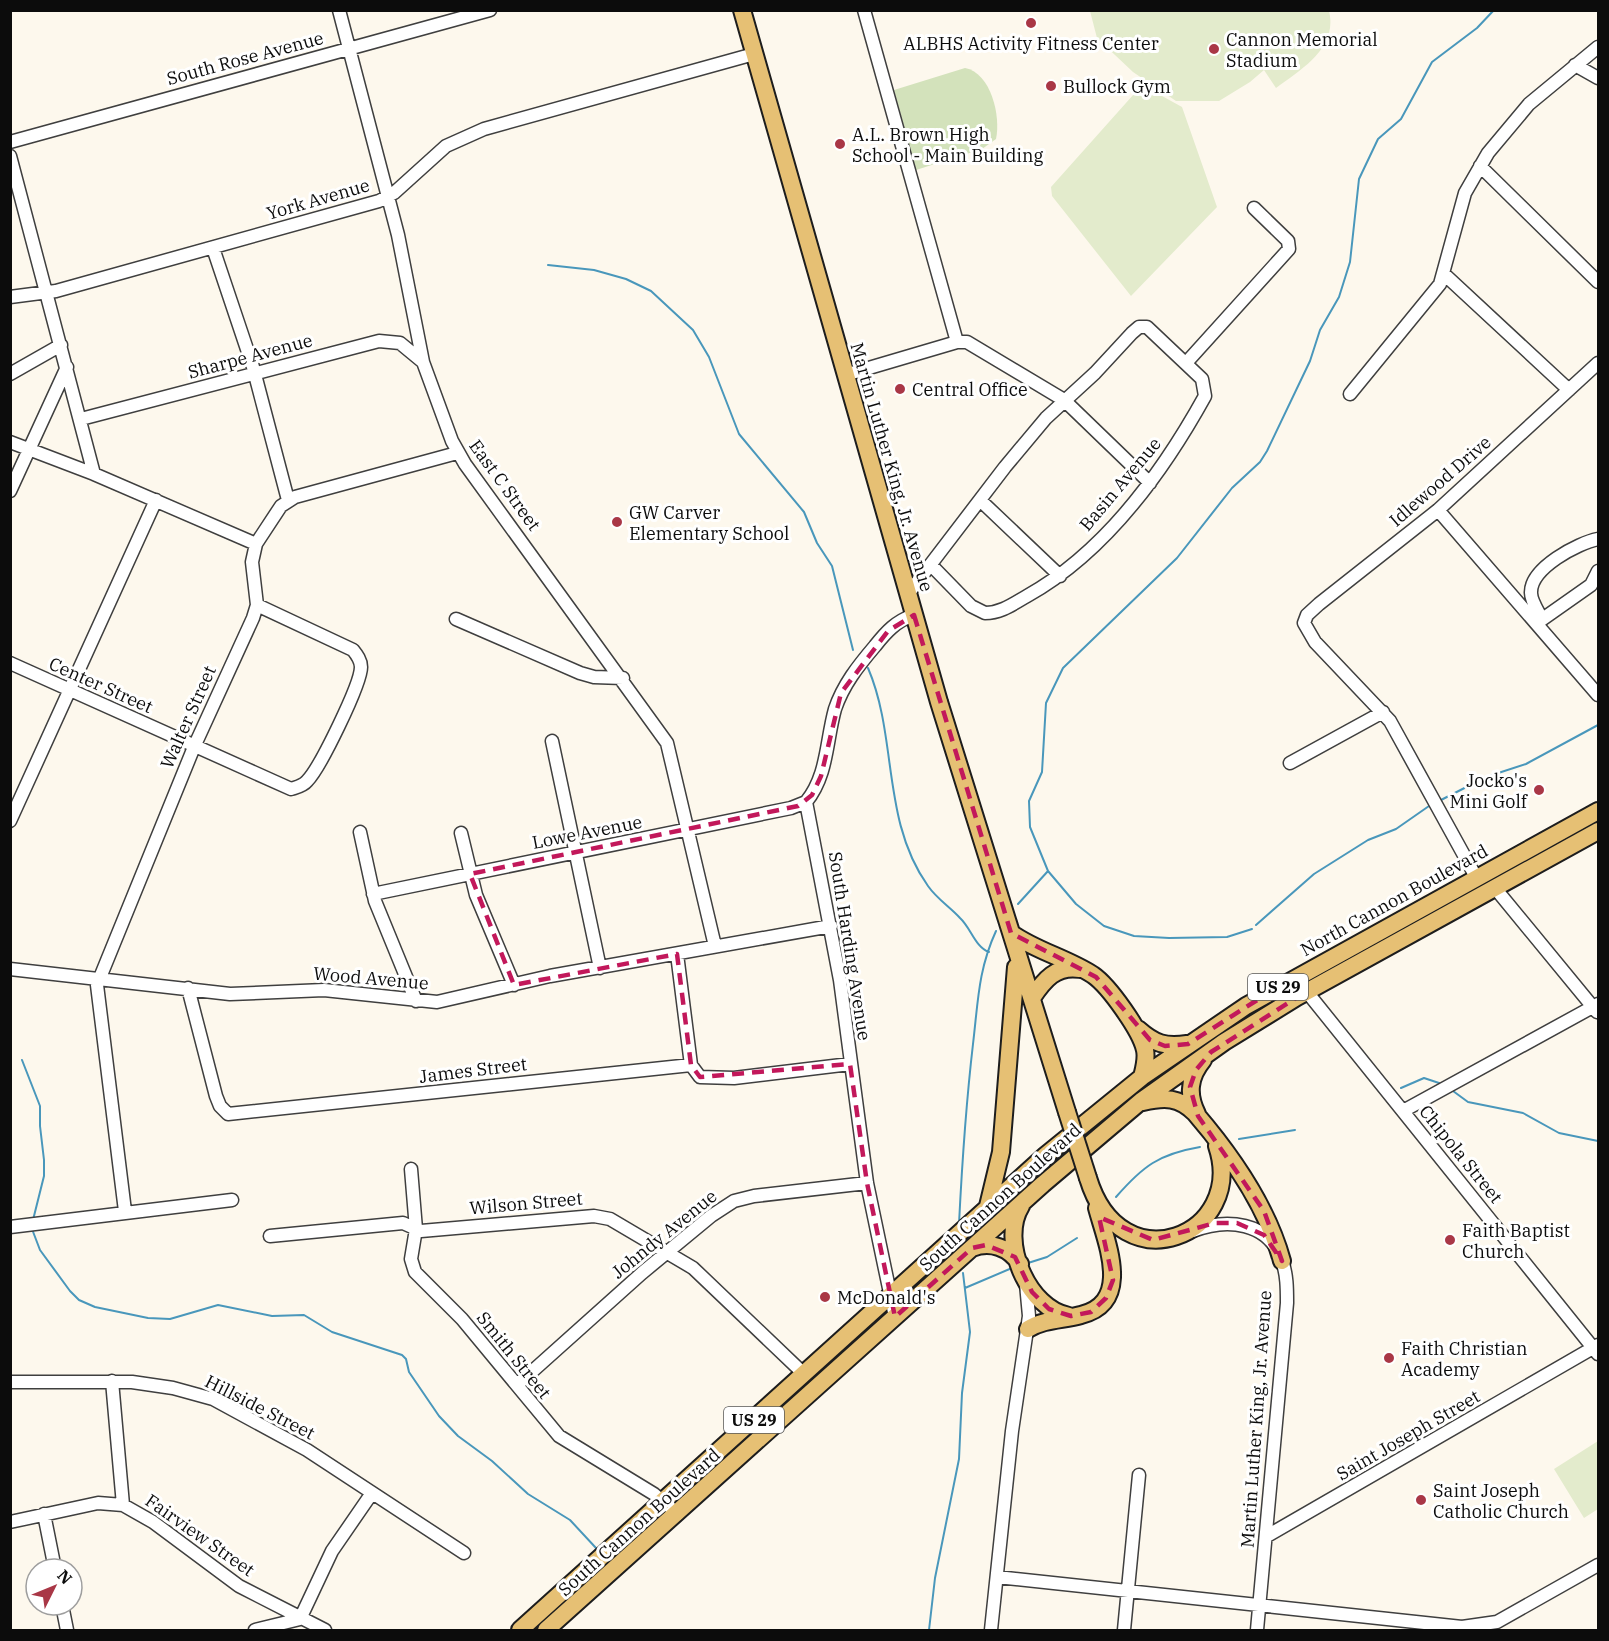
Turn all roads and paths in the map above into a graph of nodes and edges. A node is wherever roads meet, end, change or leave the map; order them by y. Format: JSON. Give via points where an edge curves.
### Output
{"nodes":[{"id":1,"x":339,"y":10,"type":"edge"},
{"id":2,"x":490,"y":10,"type":"edge"},
{"id":3,"x":742,"y":10,"type":"edge"},
{"id":4,"x":864,"y":10,"type":"edge"},
{"id":5,"x":1599,"y":47,"type":"edge"},
{"id":6,"x":349,"y":49,"type":"junction"},
{"id":7,"x":754,"y":54,"type":"junction"},
{"id":8,"x":1575,"y":65,"type":"junction"},
{"id":9,"x":1599,"y":78,"type":"edge"},
{"id":10,"x":10,"y":142,"type":"edge"},
{"id":11,"x":10,"y":156,"type":"edge"},
{"id":12,"x":1480,"y":166,"type":"junction"},
{"id":13,"x":388,"y":197,"type":"junction"},
{"id":14,"x":1254,"y":208,"type":"dead end"},
{"id":15,"x":213,"y":248,"type":"junction"},
{"id":16,"x":1444,"y":274,"type":"junction"},
{"id":17,"x":1599,"y":282,"type":"edge"},
{"id":18,"x":47,"y":293,"type":"junction"},
{"id":19,"x":10,"y":297,"type":"edge"},
{"id":20,"x":957,"y":342,"type":"junction"},
{"id":21,"x":61,"y":345,"type":"junction"},
{"id":22,"x":423,"y":362,"type":"junction"},
{"id":23,"x":1186,"y":363,"type":"junction"},
{"id":24,"x":1599,"y":363,"type":"edge"},
{"id":25,"x":67,"y":367,"type":"junction"},
{"id":26,"x":10,"y":374,"type":"edge"},
{"id":27,"x":254,"y":374,"type":"junction"},
{"id":28,"x":845,"y":375,"type":"junction"},
{"id":29,"x":1569,"y":390,"type":"junction"},
{"id":30,"x":1350,"y":394,"type":"dead end"},
{"id":31,"x":1064,"y":400,"type":"junction"},
{"id":32,"x":81,"y":419,"type":"junction"},
{"id":33,"x":10,"y":442,"type":"edge"},
{"id":34,"x":30,"y":449,"type":"junction"},
{"id":35,"x":457,"y":453,"type":"junction"},
{"id":36,"x":94,"y":474,"type":"junction"},
{"id":37,"x":1150,"y":483,"type":"junction"},
{"id":38,"x":10,"y":492,"type":"edge"},
{"id":39,"x":156,"y":500,"type":"junction"},
{"id":40,"x":288,"y":500,"type":"junction"},
{"id":41,"x":980,"y":500,"type":"junction"},
{"id":42,"x":1438,"y":510,"type":"junction"},
{"id":43,"x":1599,"y":539,"type":"edge"},
{"id":44,"x":256,"y":544,"type":"junction"},
{"id":45,"x":932,"y":566,"type":"junction"},
{"id":46,"x":1599,"y":571,"type":"edge"},
{"id":47,"x":1060,"y":576,"type":"junction"},
{"id":48,"x":908,"y":594,"type":"junction"},
{"id":49,"x":257,"y":604,"type":"junction"},
{"id":50,"x":914,"y":615,"type":"junction"},
{"id":51,"x":456,"y":619,"type":"dead end"},
{"id":52,"x":1539,"y":621,"type":"junction"},
{"id":53,"x":10,"y":663,"type":"edge"},
{"id":54,"x":622,"y":678,"type":"junction"},
{"id":55,"x":1594,"y":681,"type":"edge"},
{"id":56,"x":70,"y":690,"type":"junction"},
{"id":57,"x":1599,"y":695,"type":"edge"},
{"id":58,"x":1383,"y":712,"type":"junction"},
{"id":59,"x":552,"y":741,"type":"dead end"},
{"id":60,"x":194,"y":747,"type":"junction"},
{"id":61,"x":1290,"y":763,"type":"dead end"},
{"id":62,"x":806,"y":802,"type":"junction"},
{"id":63,"x":1599,"y":811,"type":"edge"},
{"id":64,"x":10,"y":821,"type":"edge"},
{"id":65,"x":690,"y":830,"type":"junction"},
{"id":66,"x":1599,"y":831,"type":"edge"},
{"id":67,"x":360,"y":832,"type":"dead end"},
{"id":68,"x":461,"y":833,"type":"dead end"},
{"id":69,"x":575,"y":854,"type":"junction"},
{"id":70,"x":470,"y":874,"type":"junction"},
{"id":71,"x":1476,"y":878,"type":"junction"},
{"id":72,"x":1495,"y":888,"type":"junction"},
{"id":73,"x":373,"y":894,"type":"junction"},
{"id":74,"x":831,"y":926,"type":"junction"},
{"id":75,"x":1011,"y":933,"type":"junction"},
{"id":76,"x":715,"y":946,"type":"junction"},
{"id":77,"x":1017,"y":951,"type":"junction"},
{"id":78,"x":677,"y":954,"type":"junction"},
{"id":79,"x":600,"y":968,"type":"junction"},
{"id":80,"x":10,"y":969,"type":"edge"},
{"id":81,"x":1081,"y":970,"type":"junction"},
{"id":82,"x":1295,"y":976,"type":"junction"},
{"id":83,"x":99,"y":980,"type":"junction"},
{"id":84,"x":514,"y":984,"type":"junction"},
{"id":85,"x":188,"y":988,"type":"junction"},
{"id":86,"x":1307,"y":991,"type":"junction"},
{"id":87,"x":1032,"y":998,"type":"junction"},
{"id":88,"x":416,"y":1001,"type":"junction"},
{"id":89,"x":1597,"y":1009,"type":"edge"},
{"id":90,"x":1133,"y":1026,"type":"junction"},
{"id":91,"x":1188,"y":1044,"type":"junction"},
{"id":92,"x":1216,"y":1047,"type":"junction"},
{"id":93,"x":850,"y":1064,"type":"junction"},
{"id":94,"x":691,"y":1065,"type":"junction"},
{"id":95,"x":1142,"y":1077,"type":"junction"},
{"id":96,"x":1134,"y":1107,"type":"junction"},
{"id":97,"x":1403,"y":1111,"type":"junction"},
{"id":98,"x":1200,"y":1119,"type":"junction"},
{"id":99,"x":1213,"y":1137,"type":"junction"},
{"id":100,"x":411,"y":1169,"type":"dead end"},
{"id":101,"x":1089,"y":1182,"type":"junction"},
{"id":102,"x":867,"y":1183,"type":"junction"},
{"id":103,"x":1030,"y":1195,"type":"junction"},
{"id":104,"x":232,"y":1200,"type":"dead end"},
{"id":105,"x":987,"y":1209,"type":"junction"},
{"id":106,"x":125,"y":1211,"type":"junction"},
{"id":107,"x":10,"y":1227,"type":"edge"},
{"id":108,"x":416,"y":1229,"type":"junction"},
{"id":109,"x":1184,"y":1234,"type":"junction"},
{"id":110,"x":270,"y":1236,"type":"dead end"},
{"id":111,"x":971,"y":1249,"type":"junction"},
{"id":112,"x":669,"y":1252,"type":"junction"},
{"id":113,"x":1282,"y":1261,"type":"junction"},
{"id":114,"x":1022,"y":1270,"type":"junction"},
{"id":115,"x":890,"y":1297,"type":"junction"},
{"id":116,"x":1082,"y":1315,"type":"junction"},
{"id":117,"x":895,"y":1317,"type":"junction"},
{"id":118,"x":1028,"y":1329,"type":"junction"},
{"id":119,"x":1597,"y":1349,"type":"edge"},
{"id":120,"x":804,"y":1374,"type":"junction"},
{"id":121,"x":112,"y":1381,"type":"junction"},
{"id":122,"x":10,"y":1382,"type":"edge"},
{"id":123,"x":517,"y":1385,"type":"junction"},
{"id":124,"x":1139,"y":1475,"type":"dead end"},
{"id":125,"x":372,"y":1493,"type":"junction"},
{"id":126,"x":663,"y":1502,"type":"junction"},
{"id":127,"x":123,"y":1505,"type":"junction"},
{"id":128,"x":44,"y":1514,"type":"junction"},
{"id":129,"x":678,"y":1514,"type":"junction"},
{"id":130,"x":10,"y":1522,"type":"edge"},
{"id":131,"x":1267,"y":1536,"type":"junction"},
{"id":132,"x":464,"y":1553,"type":"dead end"},
{"id":133,"x":53,"y":1557,"type":"edge"},
{"id":134,"x":1599,"y":1565,"type":"edge"},
{"id":135,"x":997,"y":1577,"type":"junction"},
{"id":136,"x":1128,"y":1590,"type":"junction"},
{"id":137,"x":1260,"y":1605,"type":"junction"},
{"id":138,"x":300,"y":1619,"type":"junction"},
{"id":139,"x":1461,"y":1629,"type":"edge"},
{"id":140,"x":255,"y":1630,"type":"edge"},
{"id":141,"x":325,"y":1630,"type":"edge"},
{"id":142,"x":520,"y":1630,"type":"edge"},
{"id":143,"x":546,"y":1630,"type":"edge"},
{"id":144,"x":991,"y":1630,"type":"edge"},
{"id":145,"x":1124,"y":1630,"type":"edge"},
{"id":146,"x":1257,"y":1630,"type":"edge"}],
"edges":[{"from":1,"to":6,"type":"street","name":"East C Street"},
{"from":2,"to":6,"type":"street","name":"South Rose Avenue"},
{"from":3,"to":7,"type":"main road","name":"Martin Luther King, Jr. Avenue"},
{"from":4,"to":20,"type":"street"},
{"from":5,"to":8,"type":"street"},
{"from":6,"to":10,"type":"street","name":"South Rose Avenue"},
{"from":6,"to":13,"type":"street","name":"East C Street"},
{"from":7,"to":13,"type":"street","name":"York Avenue","via":[[484,129],[447,146]]},
{"from":7,"to":28,"type":"main road","name":"Martin Luther King, Jr. Avenue"},
{"from":8,"to":9,"type":"street"},
{"from":8,"to":12,"type":"street","via":[[1529,104]]},
{"from":11,"to":18,"type":"street"},
{"from":12,"to":16,"type":"street","via":[[1455,221]]},
{"from":12,"to":17,"type":"street"},
{"from":13,"to":15,"type":"street","name":"York Avenue"},
{"from":13,"to":22,"type":"street","name":"East C Street"},
{"from":14,"to":23,"type":"street","via":[[1288,241],[1289,249]]},
{"from":15,"to":18,"type":"street","name":"York Avenue"},
{"from":15,"to":27,"type":"street"},
{"from":16,"to":29,"type":"street"},
{"from":16,"to":30,"type":"street","via":[[1440,284]]},
{"from":18,"to":19,"type":"street","name":"York Avenue"},
{"from":18,"to":21,"type":"street"},
{"from":20,"to":28,"type":"street"},
{"from":20,"to":31,"type":"street","via":[[981,349]]},
{"from":21,"to":25,"type":"street"},
{"from":21,"to":26,"type":"street"},
{"from":22,"to":27,"type":"street","name":"Sharpe Avenue","via":[[400,343],[379,341]]},
{"from":22,"to":35,"type":"street","name":"East C Street"},
{"from":23,"to":31,"type":"street","name":"Basin Avenue","via":[[1147,327],[1139,327]]},
{"from":23,"to":37,"type":"street","name":"Basin Avenue","via":[[1202,379],[1205,396]]},
{"from":24,"to":29,"type":"street","name":"Idlewood Drive"},
{"from":25,"to":32,"type":"street"},
{"from":25,"to":34,"type":"street"},
{"from":27,"to":32,"type":"street","name":"Sharpe Avenue"},
{"from":27,"to":40,"type":"street"},
{"from":28,"to":48,"type":"main road","name":"Martin Luther King, Jr. Avenue"},
{"from":29,"to":42,"type":"street","name":"Idlewood Drive"},
{"from":31,"to":37,"type":"street"},
{"from":31,"to":41,"type":"street"},
{"from":32,"to":36,"type":"street"},
{"from":33,"to":34,"type":"street"},
{"from":34,"to":36,"type":"street"},
{"from":34,"to":38,"type":"street"},
{"from":35,"to":40,"type":"street"},
{"from":35,"to":54,"type":"street","name":"East C Street"},
{"from":36,"to":39,"type":"street"},
{"from":37,"to":47,"type":"street","name":"Basin Avenue","via":[[1102,537]]},
{"from":39,"to":44,"type":"street"},
{"from":39,"to":56,"type":"street"},
{"from":40,"to":44,"type":"street"},
{"from":41,"to":45,"type":"street"},
{"from":41,"to":47,"type":"street"},
{"from":42,"to":52,"type":"street"},
{"from":42,"to":58,"type":"street","name":"Idlewood Drive","via":[[1319,604],[1304,622],[1315,642]]},
{"from":43,"to":52,"type":"street","via":[[1568,551],[1533,582],[1532,597]]},
{"from":44,"to":49,"type":"street","via":[[252,562]]},
{"from":45,"to":47,"type":"street","name":"Basin Avenue","via":[[971,606],[985,613],[1008,607]]},
{"from":45,"to":48,"type":"street"},
{"from":46,"to":52,"type":"street","via":[[1591,585]]},
{"from":48,"to":50,"type":"main road","name":"Martin Luther King, Jr. Avenue"},
{"from":49,"to":60,"type":"street","name":"Walter Street"},
{"from":49,"to":60,"type":"street","name":"Center Street","via":[[352,650],[359,658],[361,666],[346,708],[312,775],[299,787],[291,789]]},
{"from":50,"to":62,"type":"street","via":[[888,631],[846,683],[836,708],[821,776]]},
{"from":50,"to":75,"type":"main road","name":"Martin Luther King, Jr. Avenue"},
{"from":51,"to":54,"type":"street","via":[[580,673]]},
{"from":52,"to":55,"type":"street"},
{"from":53,"to":56,"type":"street","name":"Center Street"},
{"from":54,"to":65,"type":"street","name":"East C Street","via":[[667,743]]},
{"from":55,"to":57,"type":"street"},
{"from":56,"to":60,"type":"street","name":"Center Street"},
{"from":56,"to":64,"type":"street"},
{"from":58,"to":61,"type":"street"},
{"from":58,"to":71,"type":"street"},
{"from":59,"to":69,"type":"street"},
{"from":60,"to":83,"type":"street","name":"Walter Street"},
{"from":62,"to":65,"type":"street","name":"Lowe Avenue"},
{"from":62,"to":74,"type":"street","name":"South Harding Avenue"},
{"from":63,"to":71,"type":"main road","name":"North Cannon Boulevard","number":"US 29"},
{"from":65,"to":69,"type":"street","name":"Lowe Avenue"},
{"from":65,"to":76,"type":"street","name":"East C Street"},
{"from":66,"to":72,"type":"main road","name":"North Cannon Boulevard","number":"US 29"},
{"from":67,"to":73,"type":"street"},
{"from":68,"to":70,"type":"street"},
{"from":69,"to":70,"type":"street","name":"Lowe Avenue"},
{"from":69,"to":79,"type":"street"},
{"from":70,"to":73,"type":"street","name":"Lowe Avenue"},
{"from":70,"to":84,"type":"street"},
{"from":71,"to":82,"type":"main road","name":"North Cannon Boulevard","number":"US 29"},
{"from":72,"to":86,"type":"main road","name":"North Cannon Boulevard","number":"US 29"},
{"from":72,"to":89,"type":"street"},
{"from":73,"to":88,"type":"street"},
{"from":74,"to":76,"type":"street","name":"Wood Avenue"},
{"from":74,"to":93,"type":"street","name":"South Harding Avenue"},
{"from":75,"to":77,"type":"main road","name":"Martin Luther King, Jr. Avenue"},
{"from":75,"to":81,"type":"main road"},
{"from":76,"to":78,"type":"street","name":"Wood Avenue"},
{"from":77,"to":87,"type":"main road","name":"Martin Luther King, Jr. Avenue"},
{"from":77,"to":105,"type":"main road","via":[[1001,1152]]},
{"from":78,"to":79,"type":"street","name":"Wood Avenue"},
{"from":78,"to":94,"type":"street"},
{"from":79,"to":84,"type":"street","name":"Wood Avenue"},
{"from":80,"to":83,"type":"street","name":"Wood Avenue"},
{"from":81,"to":87,"type":"main road","via":[[1057,971]]},
{"from":81,"to":90,"type":"main road","via":[[1101,982]]},
{"from":82,"to":86,"type":"street","name":"Chipola Street"},
{"from":82,"to":91,"type":"main road","name":"North Cannon Boulevard","number":"US 29"},
{"from":83,"to":85,"type":"street","name":"Wood Avenue"},
{"from":83,"to":106,"type":"street","name":"Walter Street","via":[[97,996]]},
{"from":84,"to":88,"type":"street","name":"Wood Avenue","via":[[447,1001]]},
{"from":85,"to":88,"type":"street","name":"Wood Avenue","via":[[230,994],[324,990]]},
{"from":85,"to":94,"type":"street","name":"James Street","via":[[216,1096],[228,1114]]},
{"from":86,"to":92,"type":"main road","name":"North Cannon Boulevard","number":"US 29"},
{"from":86,"to":97,"type":"street","name":"Chipola Street"},
{"from":87,"to":101,"type":"main road","name":"Martin Luther King, Jr. Avenue","bridge":true},
{"from":89,"to":97,"type":"street"},
{"from":90,"to":91,"type":"main road","via":[[1157,1044]]},
{"from":90,"to":95,"type":"main road","via":[[1146,1052]]},
{"from":91,"to":95,"type":"main road","name":"North Cannon Boulevard","number":"US 29"},
{"from":92,"to":96,"type":"main road","name":"North Cannon Boulevard","number":"US 29"},
{"from":92,"to":98,"type":"main road","via":[[1201,1062],[1191,1083],[1192,1103]]},
{"from":93,"to":94,"type":"street","via":[[713,1079],[700,1077]]},
{"from":93,"to":102,"type":"street","name":"South Harding Avenue"},
{"from":95,"to":105,"type":"main road","name":"North Cannon Boulevard","number":"US 29"},
{"from":96,"to":98,"type":"main road","via":[[1173,1099],[1185,1104]]},
{"from":96,"to":103,"type":"main road","name":"South Cannon Boulevard","number":"US 29"},
{"from":97,"to":119,"type":"street","name":"Chipola Street"},
{"from":98,"to":99,"type":"main road"},
{"from":99,"to":109,"type":"main road","via":[[1221,1164],[1218,1191],[1205,1215]]},
{"from":99,"to":113,"type":"main road","via":[[1264,1211]]},
{"from":100,"to":108,"type":"street","name":"Smith Street"},
{"from":101,"to":109,"type":"main road","name":"Martin Luther King, Jr. Avenue","via":[[1108,1217],[1129,1233],[1153,1240]]},
{"from":101,"to":116,"type":"main road","via":[[1113,1276],[1105,1300]]},
{"from":102,"to":112,"type":"street","name":"Johndy Avenue","via":[[754,1196],[734,1202]]},
{"from":102,"to":115,"type":"street","name":"South Harding Avenue"},
{"from":103,"to":111,"type":"main road","name":"South Cannon Boulevard","number":"US 29"},
{"from":103,"to":114,"type":"main road","via":[[1018,1210],[1015,1223]]},
{"from":104,"to":106,"type":"street"},
{"from":105,"to":115,"type":"main road","name":"South Cannon Boulevard","number":"US 29"},
{"from":106,"to":107,"type":"street"},
{"from":108,"to":110,"type":"street","name":"Wilson Street","via":[[403,1223]]},
{"from":108,"to":112,"type":"street","name":"Wilson Street","via":[[594,1216],[610,1219]]},
{"from":108,"to":123,"type":"street","name":"Smith Street","via":[[411,1245],[415,1272],[462,1319]]},
{"from":109,"to":113,"type":"street","name":"Martin Luther King, Jr. Avenue","via":[[1215,1223],[1241,1224],[1264,1235]]},
{"from":111,"to":114,"type":"main road","via":[[997,1246],[1011,1253]]},
{"from":111,"to":117,"type":"main road","name":"South Cannon Boulevard","number":"US 29"},
{"from":112,"to":120,"type":"street","name":"Wilson Street","via":[[693,1268]]},
{"from":112,"to":123,"type":"street","name":"Johndy Avenue"},
{"from":113,"to":131,"type":"street","name":"Martin Luther King, Jr. Avenue","via":[[1287,1303]]},
{"from":114,"to":116,"type":"main road","via":[[1033,1294],[1045,1306],[1065,1315]]},
{"from":114,"to":118,"type":"street","via":[[1029,1300]]},
{"from":115,"to":117,"type":"street","name":"South Harding Avenue"},
{"from":115,"to":120,"type":"main road","name":"South Cannon Boulevard","number":"US 29"},
{"from":116,"to":118,"type":"main road","via":[[1042,1322]]},
{"from":117,"to":129,"type":"main road","name":"South Cannon Boulevard","number":"US 29"},
{"from":118,"to":135,"type":"street","via":[[1012,1431]]},
{"from":119,"to":131,"type":"street","name":"Saint Joseph Street"},
{"from":120,"to":126,"type":"main road","name":"South Cannon Boulevard","number":"US 29"},
{"from":121,"to":122,"type":"street","name":"Hillside Street"},
{"from":121,"to":125,"type":"street","name":"Hillside Street","via":[[173,1388],[213,1400],[298,1445]]},
{"from":121,"to":127,"type":"street"},
{"from":123,"to":126,"type":"street","name":"Smith Street","via":[[559,1436]]},
{"from":124,"to":136,"type":"street"},
{"from":125,"to":132,"type":"street","name":"Hillside Street"},
{"from":125,"to":138,"type":"street","via":[[332,1551]]},
{"from":126,"to":129,"type":"street","name":"Smith Street"},
{"from":126,"to":142,"type":"main road","name":"South Cannon Boulevard","number":"US 29"},
{"from":127,"to":128,"type":"street","name":"Fairview Street","via":[[98,1503]]},
{"from":127,"to":138,"type":"street","name":"Fairview Street","via":[[153,1522],[229,1580]]},
{"from":128,"to":130,"type":"street","name":"Fairview Street"},
{"from":128,"to":133,"type":"street"},
{"from":129,"to":143,"type":"main road","name":"South Cannon Boulevard","number":"US 29"},
{"from":131,"to":137,"type":"street","name":"Martin Luther King, Jr. Avenue"},
{"from":134,"to":139,"type":"street","via":[[1497,1622]]},
{"from":135,"to":136,"type":"street"},
{"from":135,"to":144,"type":"street"},
{"from":136,"to":137,"type":"street"},
{"from":136,"to":145,"type":"street"},
{"from":137,"to":139,"type":"street"},
{"from":137,"to":146,"type":"street","name":"Martin Luther King, Jr. Avenue"},
{"from":138,"to":140,"type":"street"},
{"from":138,"to":141,"type":"street","name":"Fairview Street"}]}
